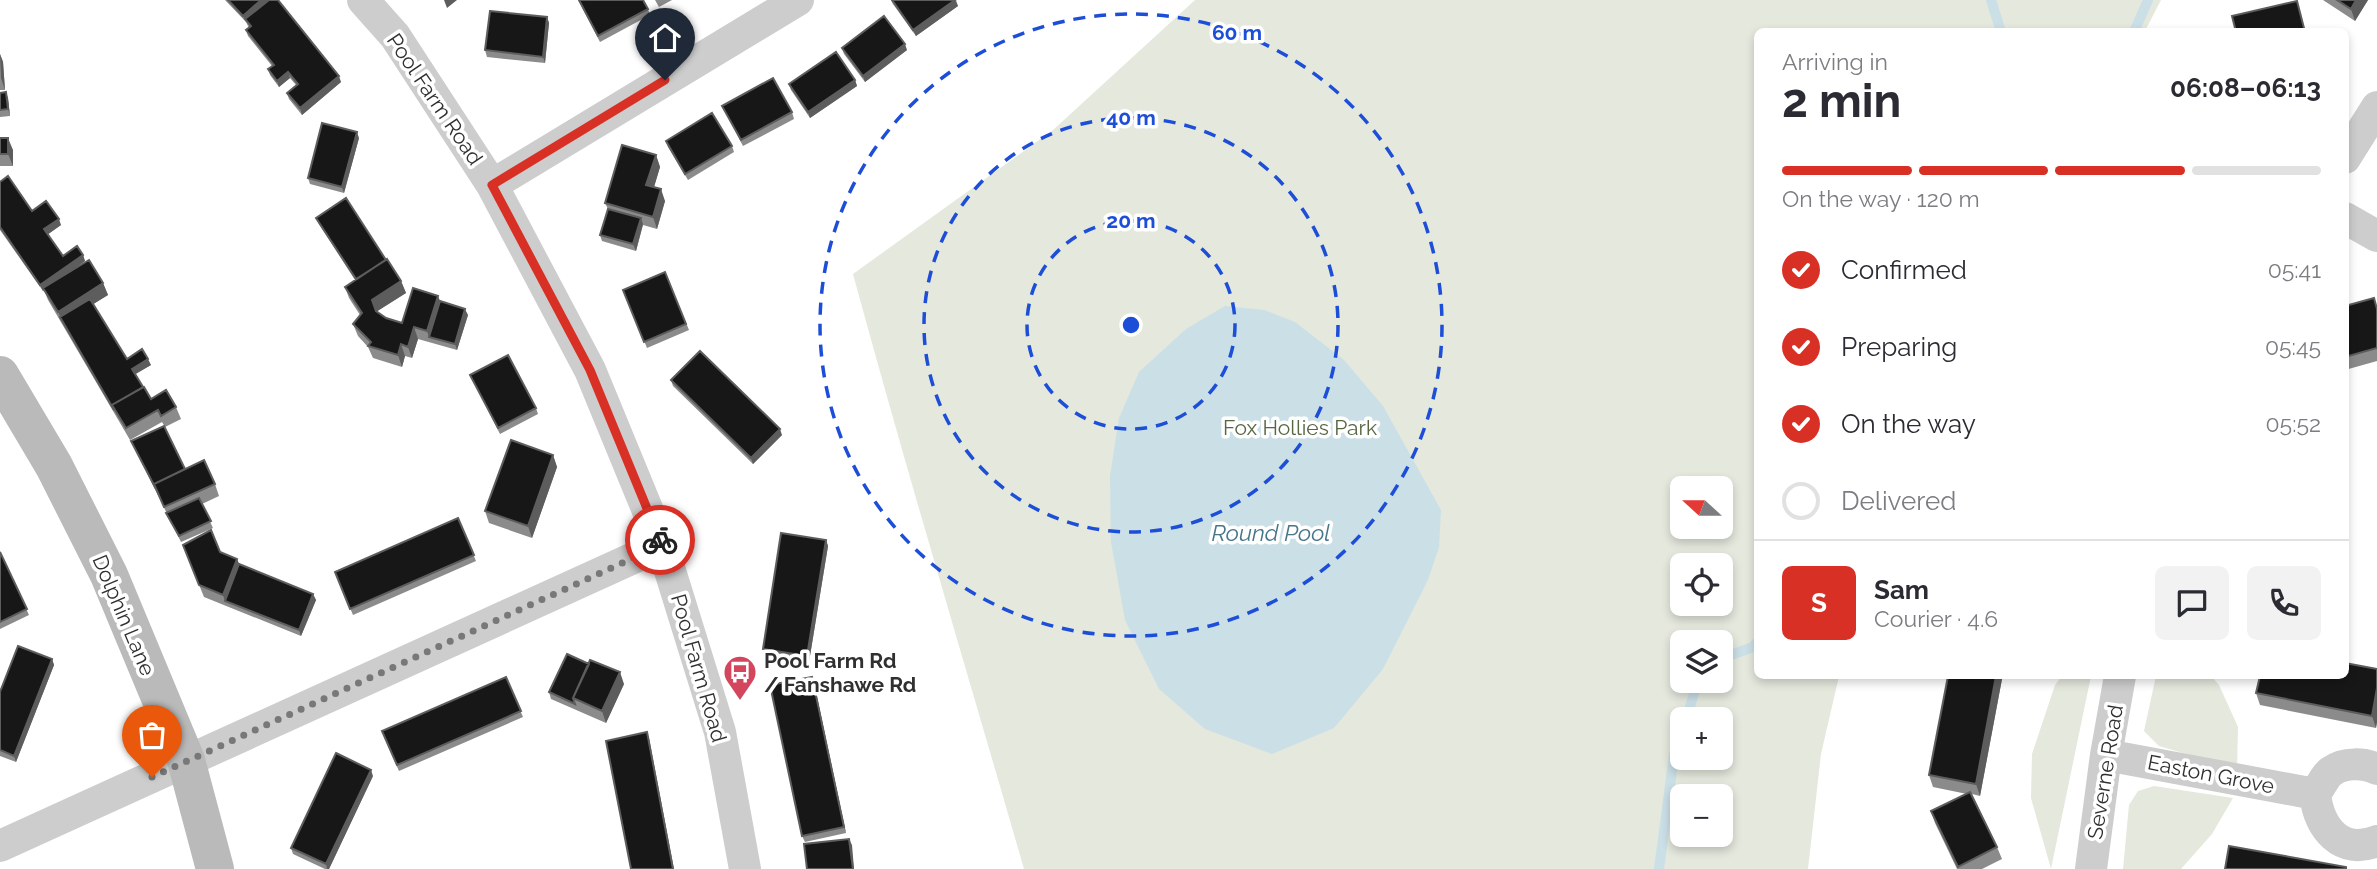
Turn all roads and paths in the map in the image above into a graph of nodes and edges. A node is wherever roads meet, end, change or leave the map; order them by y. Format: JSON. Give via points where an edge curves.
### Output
{"nodes":[{"id":1,"x":363,"y":0,"type":"edge"},
{"id":2,"x":798,"y":0,"type":"edge"},
{"id":3,"x":2377,"y":107,"type":"edge"},
{"id":4,"x":2349,"y":152,"type":"edge"},
{"id":5,"x":492,"y":185,"type":"junction"},
{"id":6,"x":2349,"y":220,"type":"edge"},
{"id":7,"x":2377,"y":236,"type":"edge"},
{"id":8,"x":0,"y":375,"type":"edge"},
{"id":9,"x":662,"y":545,"type":"junction"},
{"id":10,"x":2119,"y":679,"type":"edge"},
{"id":11,"x":2106,"y":755,"type":"junction"},
{"id":12,"x":186,"y":760,"type":"junction"},
{"id":13,"x":2377,"y":769,"type":"edge"},
{"id":14,"x":2315,"y":794,"type":"junction"},
{"id":15,"x":2377,"y":841,"type":"edge"},
{"id":16,"x":0,"y":846,"type":"edge"},
{"id":17,"x":215,"y":869,"type":"edge"},
{"id":18,"x":745,"y":869,"type":"edge"},
{"id":19,"x":2091,"y":869,"type":"edge"}],
"edges":[{"from":1,"to":5,"type":"street","name":"Pool Farm Road","via":[[395,36]]},
{"from":2,"to":5,"type":"street"},
{"from":3,"to":4,"type":"street"},
{"from":5,"to":9,"type":"street","name":"Pool Farm Road","via":[[590,370]]},
{"from":6,"to":7,"type":"street"},
{"from":8,"to":12,"type":"street","name":"Dolphin Lane","via":[[54,466],[109,575]]},
{"from":9,"to":12,"type":"street"},
{"from":9,"to":18,"type":"street","name":"Pool Farm Road","via":[[720,732]]},
{"from":10,"to":11,"type":"street","name":"Severne Road"},
{"from":11,"to":14,"type":"street","name":"Easton Grove"},
{"from":11,"to":19,"type":"street","name":"Severne Road"},
{"from":12,"to":16,"type":"street"},
{"from":12,"to":17,"type":"street","name":"Dolphin Lane"},
{"from":13,"to":14,"type":"street","via":[[2352,764],[2332,771]]},
{"from":14,"to":15,"type":"street","via":[[2317,812],[2339,840],[2356,846]]}]}
